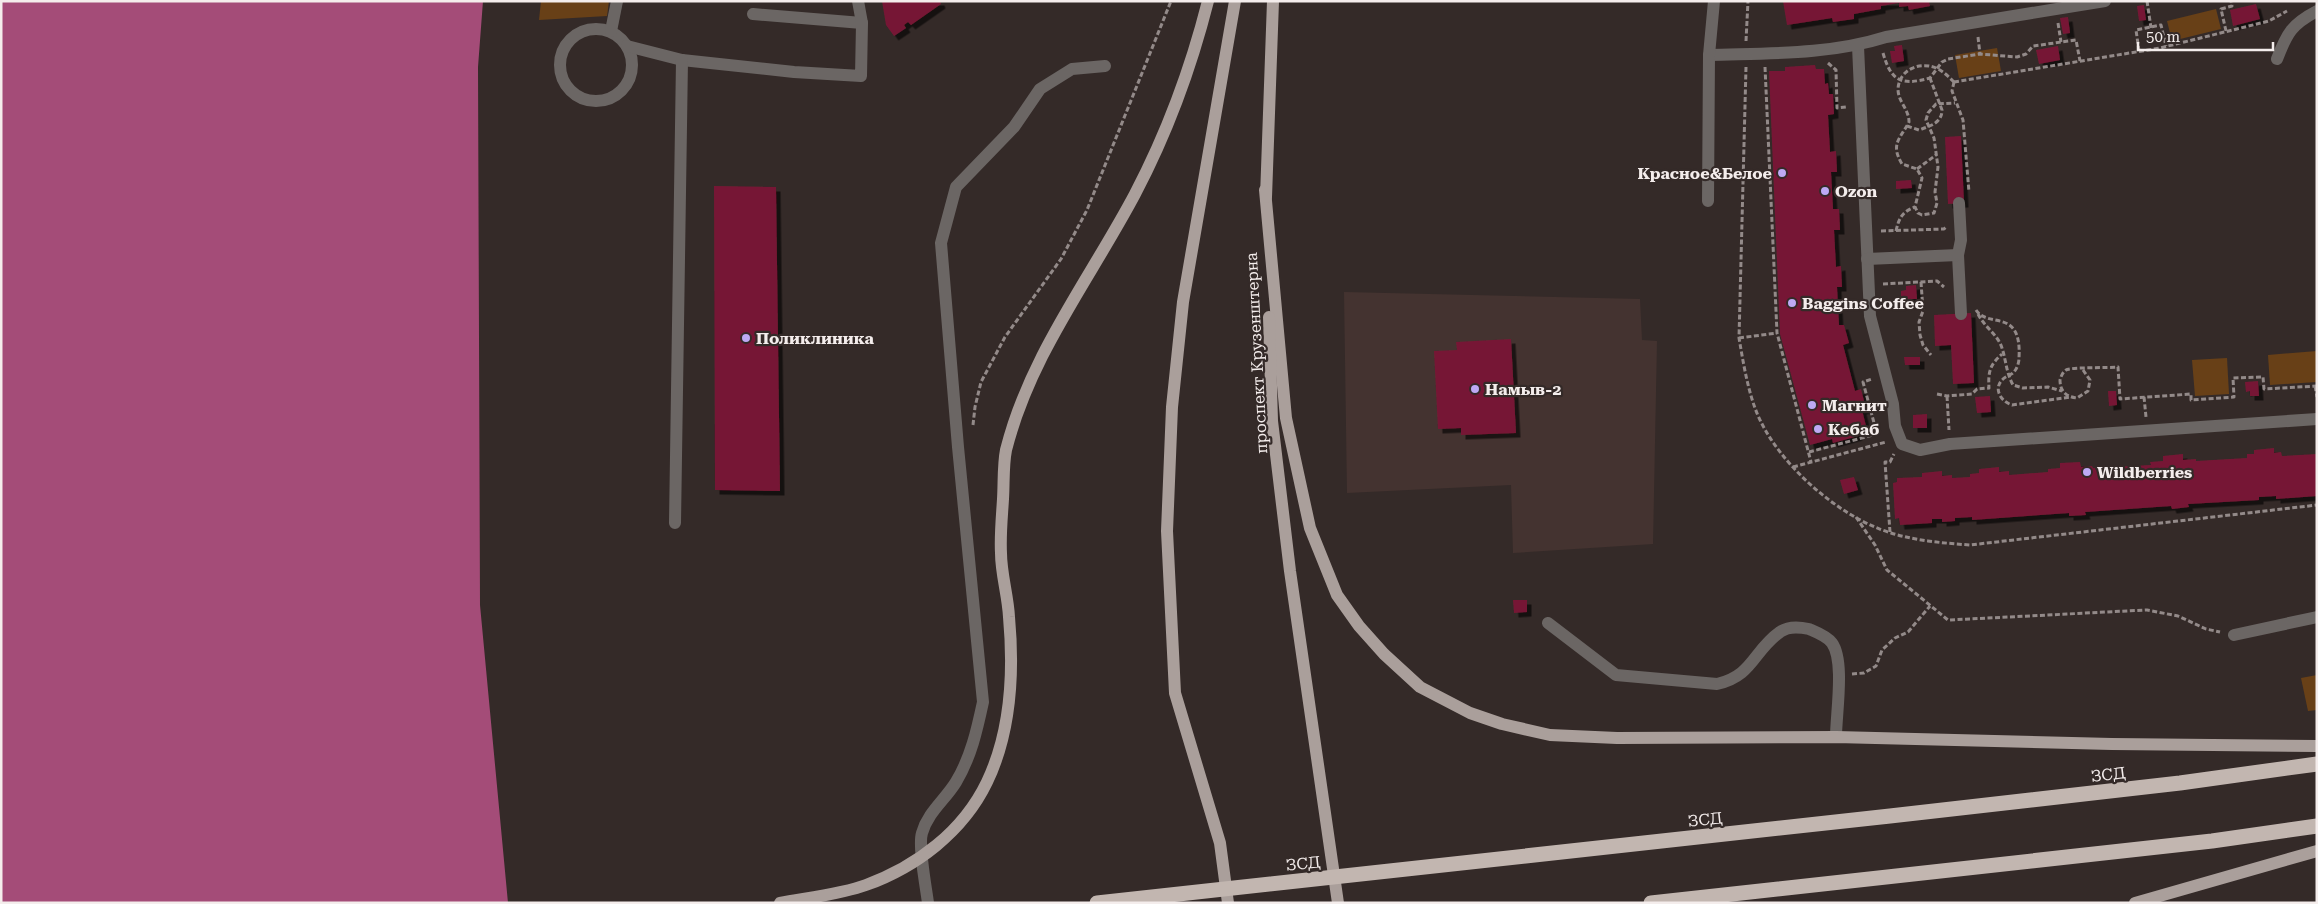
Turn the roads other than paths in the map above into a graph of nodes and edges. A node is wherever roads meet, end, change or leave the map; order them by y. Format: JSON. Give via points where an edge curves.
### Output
{"nodes":[{"id":1,"x":617,"y":1,"type":"edge"},
{"id":2,"x":858,"y":1,"type":"edge"},
{"id":3,"x":1208,"y":1,"type":"edge"},
{"id":4,"x":1235,"y":1,"type":"edge"},
{"id":5,"x":1273,"y":1,"type":"edge"},
{"id":6,"x":1714,"y":1,"type":"edge"},
{"id":7,"x":2105,"y":1,"type":"edge"},
{"id":8,"x":2317,"y":11,"type":"edge"},
{"id":9,"x":753,"y":14,"type":"dead end"},
{"id":10,"x":862,"y":23,"type":"junction"},
{"id":11,"x":611,"y":31,"type":"junction"},
{"id":12,"x":628,"y":46,"type":"junction"},
{"id":13,"x":1858,"y":46,"type":"junction"},
{"id":14,"x":1709,"y":55,"type":"junction"},
{"id":15,"x":2276,"y":59,"type":"dead end"},
{"id":16,"x":682,"y":60,"type":"junction"},
{"id":17,"x":1105,"y":66,"type":"dead end"},
{"id":18,"x":1265,"y":190,"type":"junction"},
{"id":19,"x":1708,"y":201,"type":"dead end"},
{"id":20,"x":1962,"y":203,"type":"road end"},
{"id":21,"x":1958,"y":254,"type":"junction"},
{"id":22,"x":1867,"y":259,"type":"junction"},
{"id":23,"x":1961,"y":314,"type":"dead end"},
{"id":24,"x":2317,"y":419,"type":"edge"},
{"id":25,"x":675,"y":523,"type":"dead end"},
{"id":26,"x":2317,"y":617,"type":"edge"},
{"id":27,"x":1548,"y":623,"type":"dead end"},
{"id":28,"x":2234,"y":634,"type":"road end"},
{"id":29,"x":1836,"y":737,"type":"junction"},
{"id":30,"x":2317,"y":746,"type":"edge"},
{"id":31,"x":2317,"y":764,"type":"edge"},
{"id":32,"x":2317,"y":826,"type":"edge"},
{"id":33,"x":2317,"y":851,"type":"edge"},
{"id":34,"x":780,"y":903,"type":"edge"},
{"id":35,"x":928,"y":903,"type":"edge"},
{"id":36,"x":1097,"y":903,"type":"edge"},
{"id":37,"x":1228,"y":903,"type":"edge"},
{"id":38,"x":1338,"y":903,"type":"edge"},
{"id":39,"x":1650,"y":903,"type":"edge"},
{"id":40,"x":2136,"y":903,"type":"edge"}],
"edges":[{"from":1,"to":11,"type":"street"},
{"from":2,"to":10,"type":"street"},
{"from":3,"to":34,"type":"main road","via":[[1200,35],[1167,127],[1135,194],[1048,342],[1025,394],[1006,452],[1001,554],[1009,617],[1010,700],[987,782],[942,842],[908,865],[864,886]]},
{"from":4,"to":37,"type":"main road","via":[[1183,302],[1172,407],[1168,531],[1175,693],[1220,842]]},
{"from":5,"to":18,"type":"main road","name":"проспект Крузенштерна"},
{"from":6,"to":14,"type":"street"},
{"from":7,"to":13,"type":"street","via":[[1879,39]]},
{"from":8,"to":15,"type":"street","via":[[2299,20],[2286,35]]},
{"from":9,"to":10,"type":"street"},
{"from":10,"to":16,"type":"street","via":[[861,76]]},
{"from":11,"to":12,"type":"street"},
{"from":11,"to":12,"type":"street","via":[[588,29],[578,33],[566,45],[560,72],[572,92],[592,101],[614,96],[623,89],[632,68]]},
{"from":12,"to":16,"type":"street"},
{"from":13,"to":14,"type":"street"},
{"from":13,"to":22,"type":"street"},
{"from":14,"to":19,"type":"street"},
{"from":16,"to":25,"type":"street"},
{"from":17,"to":35,"type":"street","via":[[1072,69],[1040,89],[1014,127],[956,187],[940,243],[983,702],[967,761],[955,784],[927,819],[921,836]]},
{"from":18,"to":29,"type":"main road","via":[[1286,418],[1310,528],[1337,594],[1384,654],[1420,687],[1470,713],[1550,735],[1617,738]]},
{"from":18,"to":38,"type":"main road","name":"проспект Крузенштерна","via":[[1272,421],[1290,571]]},
{"from":20,"to":21,"type":"street"},
{"from":21,"to":22,"type":"street"},
{"from":21,"to":23,"type":"street"},
{"from":22,"to":24,"type":"street","via":[[1870,316],[1902,444],[1920,450],[1950,444]]},
{"from":26,"to":28,"type":"street"},
{"from":27,"to":29,"type":"street","via":[[1616,675],[1717,684],[1744,673],[1782,631],[1800,626],[1818,632],[1832,642],[1837,659]]},
{"from":29,"to":30,"type":"main road"},
{"from":31,"to":36,"type":"highway","name":"ЗСД","via":[[2180,783]]},
{"from":32,"to":39,"type":"highway","via":[[2212,841]]},
{"from":33,"to":40,"type":"main road"}]}
